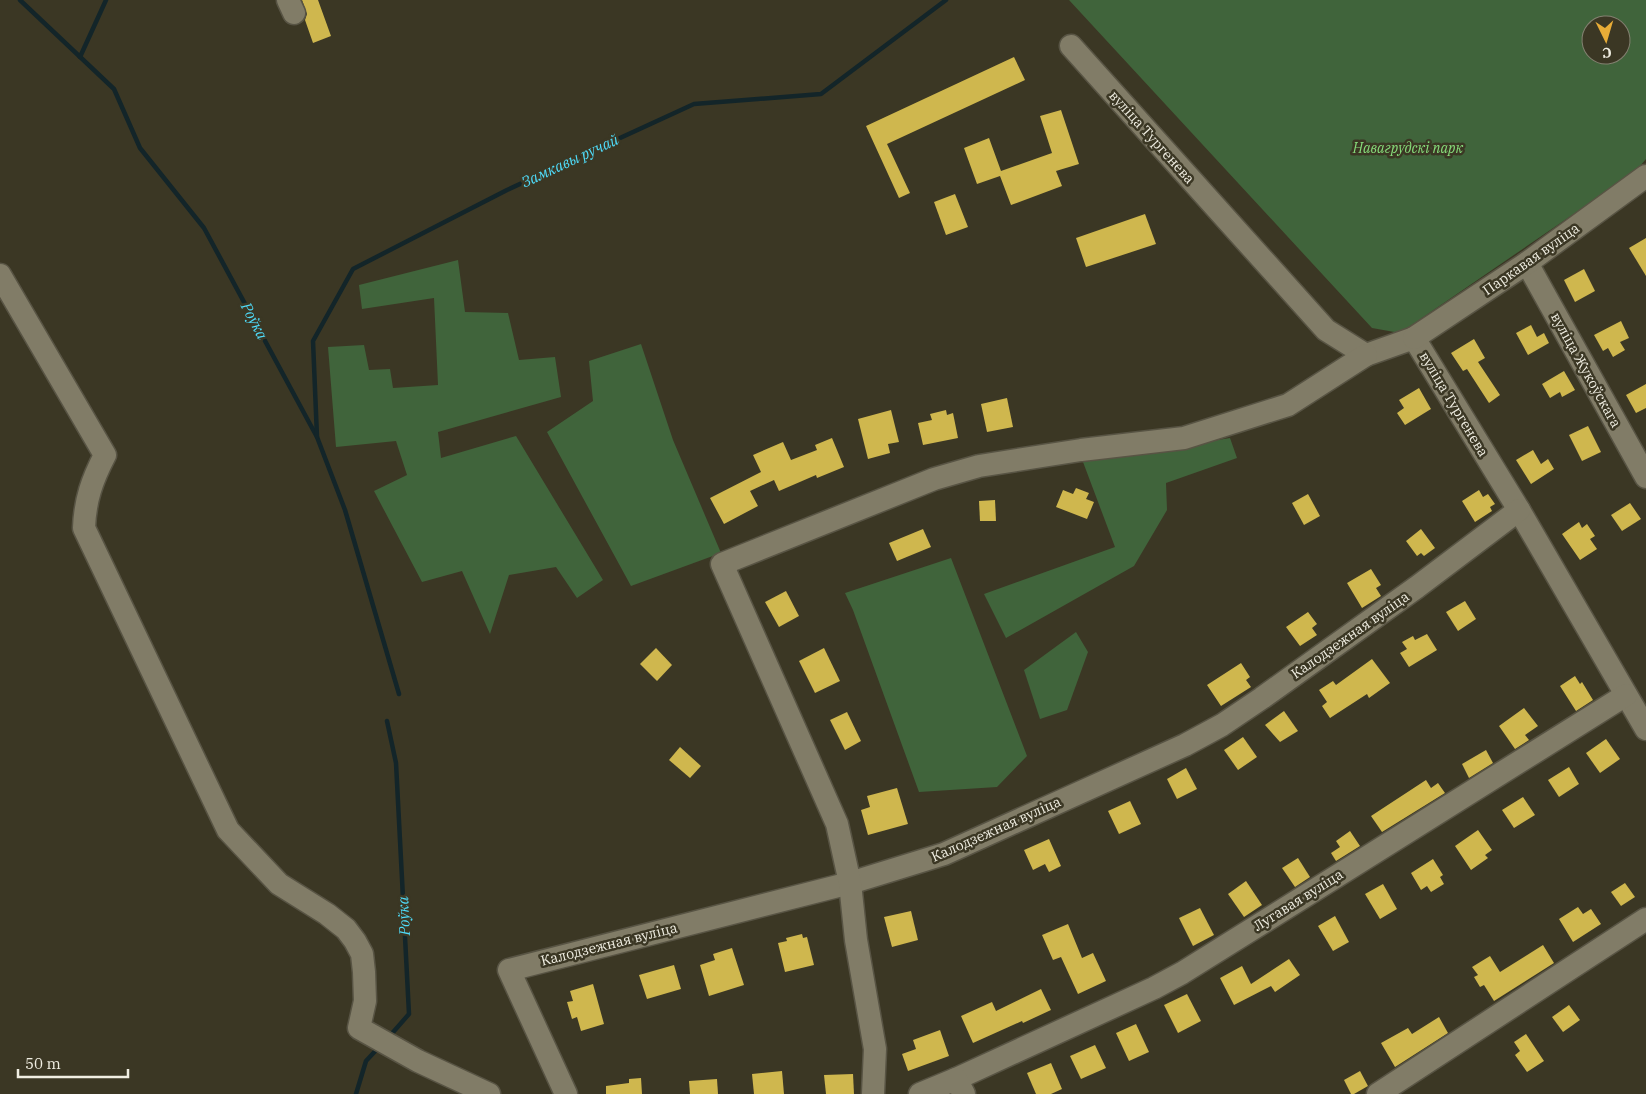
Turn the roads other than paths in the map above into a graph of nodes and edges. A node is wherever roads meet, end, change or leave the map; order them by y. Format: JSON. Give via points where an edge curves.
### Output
{"nodes":[{"id":1,"x":1071,"y":46,"type":"dead end"},
{"id":2,"x":1646,"y":176,"type":"edge"},
{"id":3,"x":1527,"y":263,"type":"junction"},
{"id":4,"x":0,"y":275,"type":"edge"},
{"id":5,"x":1414,"y":338,"type":"junction"},
{"id":6,"x":1366,"y":355,"type":"junction"},
{"id":7,"x":1646,"y":477,"type":"edge"},
{"id":8,"x":1519,"y":510,"type":"junction"},
{"id":9,"x":1626,"y":695,"type":"junction"},
{"id":10,"x":1646,"y":729,"type":"edge"},
{"id":11,"x":850,"y":883,"type":"junction"},
{"id":12,"x":1646,"y":919,"type":"edge"},
{"id":13,"x":960,"y":1086,"type":"edge"},
{"id":14,"x":489,"y":1094,"type":"edge"},
{"id":15,"x":566,"y":1094,"type":"edge"},
{"id":16,"x":874,"y":1094,"type":"edge"},
{"id":17,"x":920,"y":1094,"type":"edge"},
{"id":18,"x":1378,"y":1094,"type":"edge"}],
"edges":[{"from":1,"to":6,"type":"street","name":"вуліца Тургенева","via":[[1326,330]]},
{"from":2,"to":3,"type":"street","name":"Паркавая вуліца"},
{"from":3,"to":5,"type":"street","name":"Паркавая вуліца"},
{"from":3,"to":7,"type":"street","name":"вуліца Жукоўскага"},
{"from":4,"to":14,"type":"street","via":[[105,455],[89,489],[84,528],[228,830],[279,884],[327,914],[355,941],[362,954],[364,972],[365,1001],[359,1028],[418,1061]]},
{"from":5,"to":6,"type":"street","name":"вуліца Тургенева"},
{"from":5,"to":8,"type":"street","name":"вуліца Тургенева"},
{"from":6,"to":11,"type":"street","via":[[1288,405],[1184,438],[980,466],[934,479],[722,564],[837,824]]},
{"from":8,"to":9,"type":"street","name":"вуліца Тургенева"},
{"from":8,"to":11,"type":"street","name":"Калодзежная вуліца","via":[[1417,587],[1222,725],[1185,745],[944,854]]},
{"from":9,"to":10,"type":"street","name":"вуліца Тургенева"},
{"from":9,"to":13,"type":"street","name":"Лугавая вуліца","via":[[1182,973]]},
{"from":11,"to":15,"type":"street","name":"Калодзежная вуліца","via":[[509,970]]},
{"from":11,"to":16,"type":"street","via":[[856,940],[875,1049]]},
{"from":12,"to":18,"type":"street"},
{"from":13,"to":17,"type":"street","name":"Лугавая вуліца"}]}
